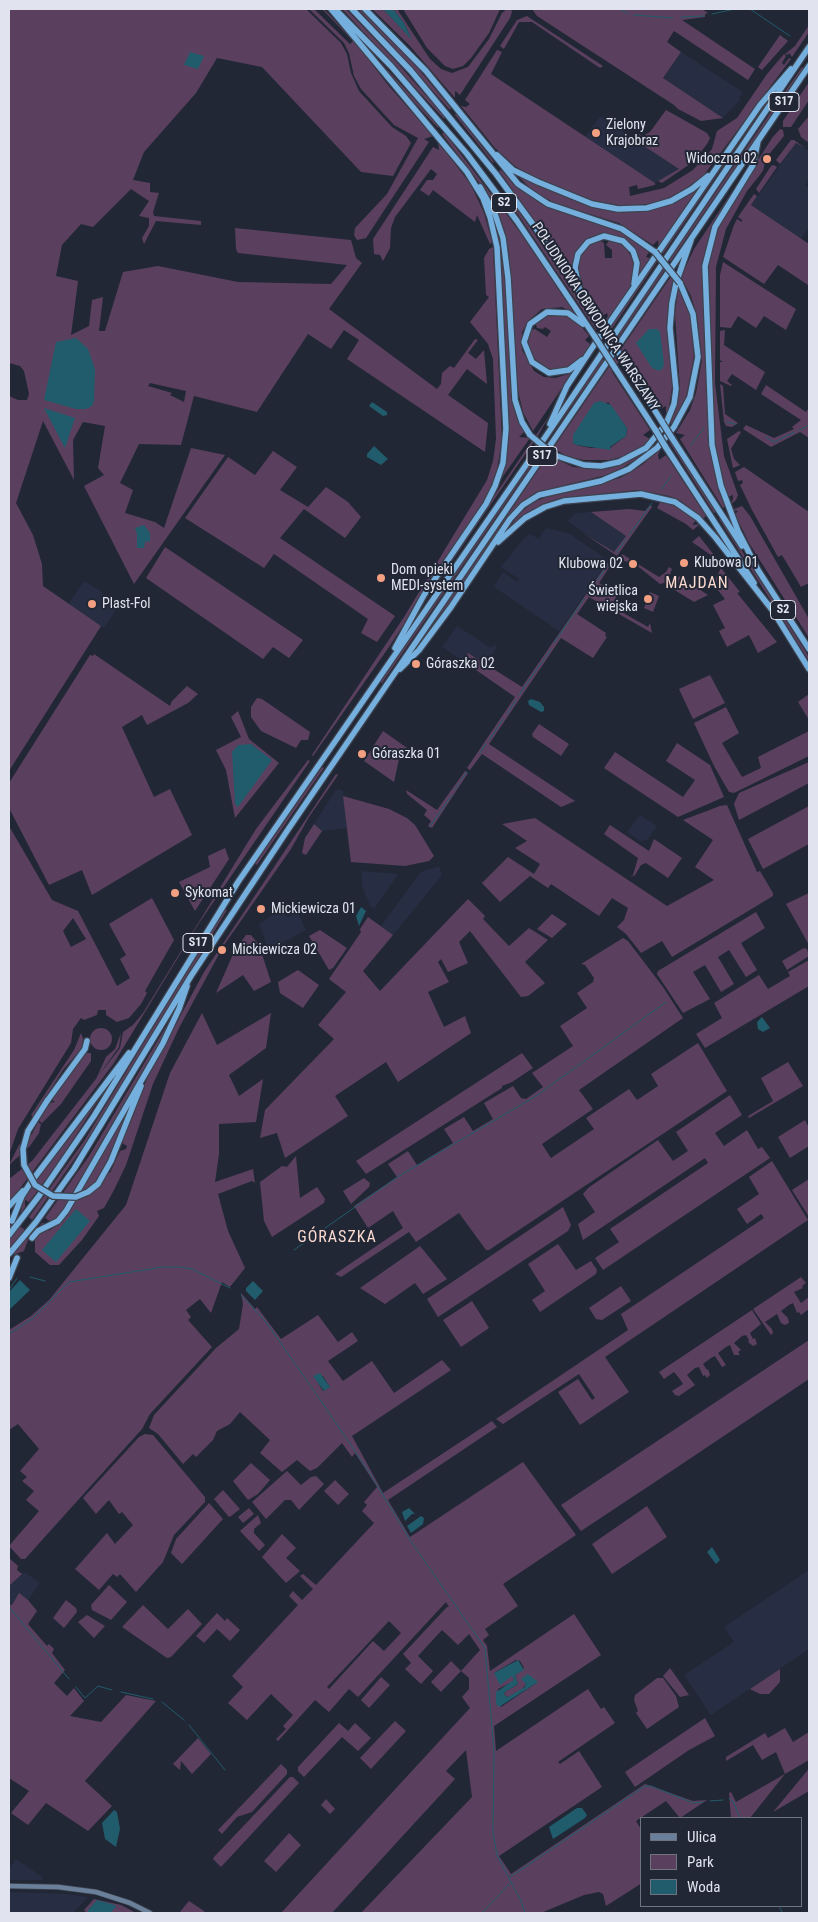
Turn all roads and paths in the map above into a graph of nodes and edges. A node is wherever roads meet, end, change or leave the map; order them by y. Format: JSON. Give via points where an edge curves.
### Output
{"nodes":[{"id":1,"x":331,"y":9,"type":"edge"},
{"id":2,"x":335,"y":9,"type":"edge"},
{"id":3,"x":352,"y":9,"type":"edge"},
{"id":4,"x":365,"y":9,"type":"edge"},
{"id":5,"x":809,"y":47,"type":"edge"},
{"id":6,"x":803,"y":56,"type":"junction"},
{"id":7,"x":809,"y":66,"type":"edge"},
{"id":8,"x":759,"y":138,"type":"junction"},
{"id":9,"x":445,"y":145,"type":"junction"},
{"id":10,"x":486,"y":145,"type":"junction"},
{"id":11,"x":718,"y":165,"type":"junction"},
{"id":12,"x":694,"y":234,"type":"junction"},
{"id":13,"x":630,"y":293,"type":"junction"},
{"id":14,"x":582,"y":297,"type":"junction"},
{"id":15,"x":595,"y":337,"type":"junction"},
{"id":16,"x":590,"y":351,"type":"junction"},
{"id":17,"x":546,"y":436,"type":"junction"},
{"id":18,"x":493,"y":546,"type":"junction"},
{"id":19,"x":758,"y":570,"type":"junction"},
{"id":20,"x":772,"y":611,"type":"junction"},
{"id":21,"x":809,"y":649,"type":"edge"},
{"id":22,"x":383,"y":669,"type":"junction"},
{"id":23,"x":809,"y":669,"type":"edge"},
{"id":24,"x":391,"y":678,"type":"junction"},
{"id":25,"x":191,"y":976,"type":"junction"},
{"id":26,"x":87,"y":1041,"type":"dead end"},
{"id":27,"x":139,"y":1042,"type":"junction"},
{"id":28,"x":150,"y":1066,"type":"junction"},
{"id":29,"x":31,"y":1182,"type":"junction"},
{"id":30,"x":9,"y":1206,"type":"edge"},
{"id":31,"x":12,"y":1221,"type":"dead end"},
{"id":32,"x":9,"y":1234,"type":"edge"},
{"id":33,"x":32,"y":1238,"type":"dead end"},
{"id":34,"x":9,"y":1254,"type":"edge"},
{"id":35,"x":16,"y":1258,"type":"dead end"},
{"id":36,"x":9,"y":1278,"type":"edge"},
{"id":37,"x":9,"y":1886,"type":"edge"},
{"id":38,"x":150,"y":1913,"type":"edge"}],
"edges":[{"from":1,"to":9,"type":"highway"},
{"from":2,"to":15,"type":"highway","name":"POŁUDNIOWA OBWODNICA WARSZAWY","number":"S2","via":[[392,66],[467,154],[517,221]]},
{"from":3,"to":14,"type":"highway","name":"POŁUDNIOWA OBWODNICA WARSZAWY","number":"S2","via":[[475,147],[543,236]]},
{"from":4,"to":10,"type":"highway","via":[[426,71]]},
{"from":5,"to":6,"type":"highway","number":"S17"},
{"from":6,"to":11,"type":"highway","via":[[772,89]]},
{"from":6,"to":17,"type":"highway","number":"S17"},
{"from":7,"to":8,"type":"highway","number":"S17"},
{"from":8,"to":12,"type":"highway","number":"S17"},
{"from":8,"to":19,"type":"highway","via":[[753,165],[715,227],[705,266],[712,445],[727,504]]},
{"from":9,"to":12,"type":"highway","bridge":true,"via":[[479,185],[499,226],[506,253],[515,400],[530,435],[554,455],[584,465],[619,462],[646,448],[666,424],[676,388],[670,328],[672,302]]},
{"from":9,"to":22,"type":"highway","via":[[476,186],[494,233],[498,262],[505,447],[492,494],[424,595]]},
{"from":10,"to":11,"type":"highway","via":[[513,170],[526,177],[583,201],[618,209],[647,208],[671,201],[702,182]]},
{"from":10,"to":18,"type":"highway","bridge":true,"via":[[508,175],[538,199],[622,229],[655,252],[680,283],[693,314],[698,357],[690,397],[674,428],[657,448],[630,469],[601,481],[547,493],[531,500],[510,519]]},
{"from":11,"to":13,"type":"highway"},
{"from":12,"to":24,"type":"highway","number":"S17"},
{"from":13,"to":14,"type":"highway","via":[[638,270],[635,256],[623,241],[604,236],[588,242],[578,254],[575,274]]},
{"from":13,"to":16,"type":"highway"},
{"from":14,"to":19,"type":"highway","name":"POŁUDNIOWA OBWODNICA WARSZAWY","number":"S2","bridge":true},
{"from":15,"to":16,"type":"highway","via":[[575,317],[555,311],[534,319],[525,335],[527,356],[537,368],[549,373],[569,370]]},
{"from":15,"to":20,"type":"highway","name":"POŁUDNIOWA OBWODNICA WARSZAWY","number":"S2","bridge":true},
{"from":16,"to":17,"type":"highway","via":[[562,396]]},
{"from":17,"to":22,"type":"highway","number":"S17"},
{"from":18,"to":20,"type":"highway","via":[[536,511],[564,501],[630,494],[653,495],[674,502],[702,522]]},
{"from":18,"to":24,"type":"highway","via":[[419,650]]},
{"from":19,"to":21,"type":"highway","number":"S2"},
{"from":20,"to":23,"type":"highway","number":"S2"},
{"from":22,"to":27,"type":"highway","number":"S17","via":[[238,882]]},
{"from":24,"to":25,"type":"highway","number":"S17"},
{"from":25,"to":28,"type":"highway","via":[[179,1009]]},
{"from":25,"to":34,"type":"highway","number":"S17","via":[[90,1144],[36,1222]]},
{"from":26,"to":28,"type":"highway","bridge":true,"via":[[28,1131],[22,1154],[28,1176],[41,1190],[53,1196],[69,1198],[92,1189],[106,1174]]},
{"from":27,"to":29,"type":"highway","via":[[115,1068]]},
{"from":27,"to":32,"type":"highway","number":"S17","via":[[80,1139]]},
{"from":28,"to":33,"type":"highway","via":[[60,1219]]},
{"from":29,"to":30,"type":"highway"},
{"from":29,"to":31,"type":"highway"},
{"from":35,"to":36,"type":"highway"},
{"from":37,"to":38,"type":"main road","via":[[96,1892]]}]}
